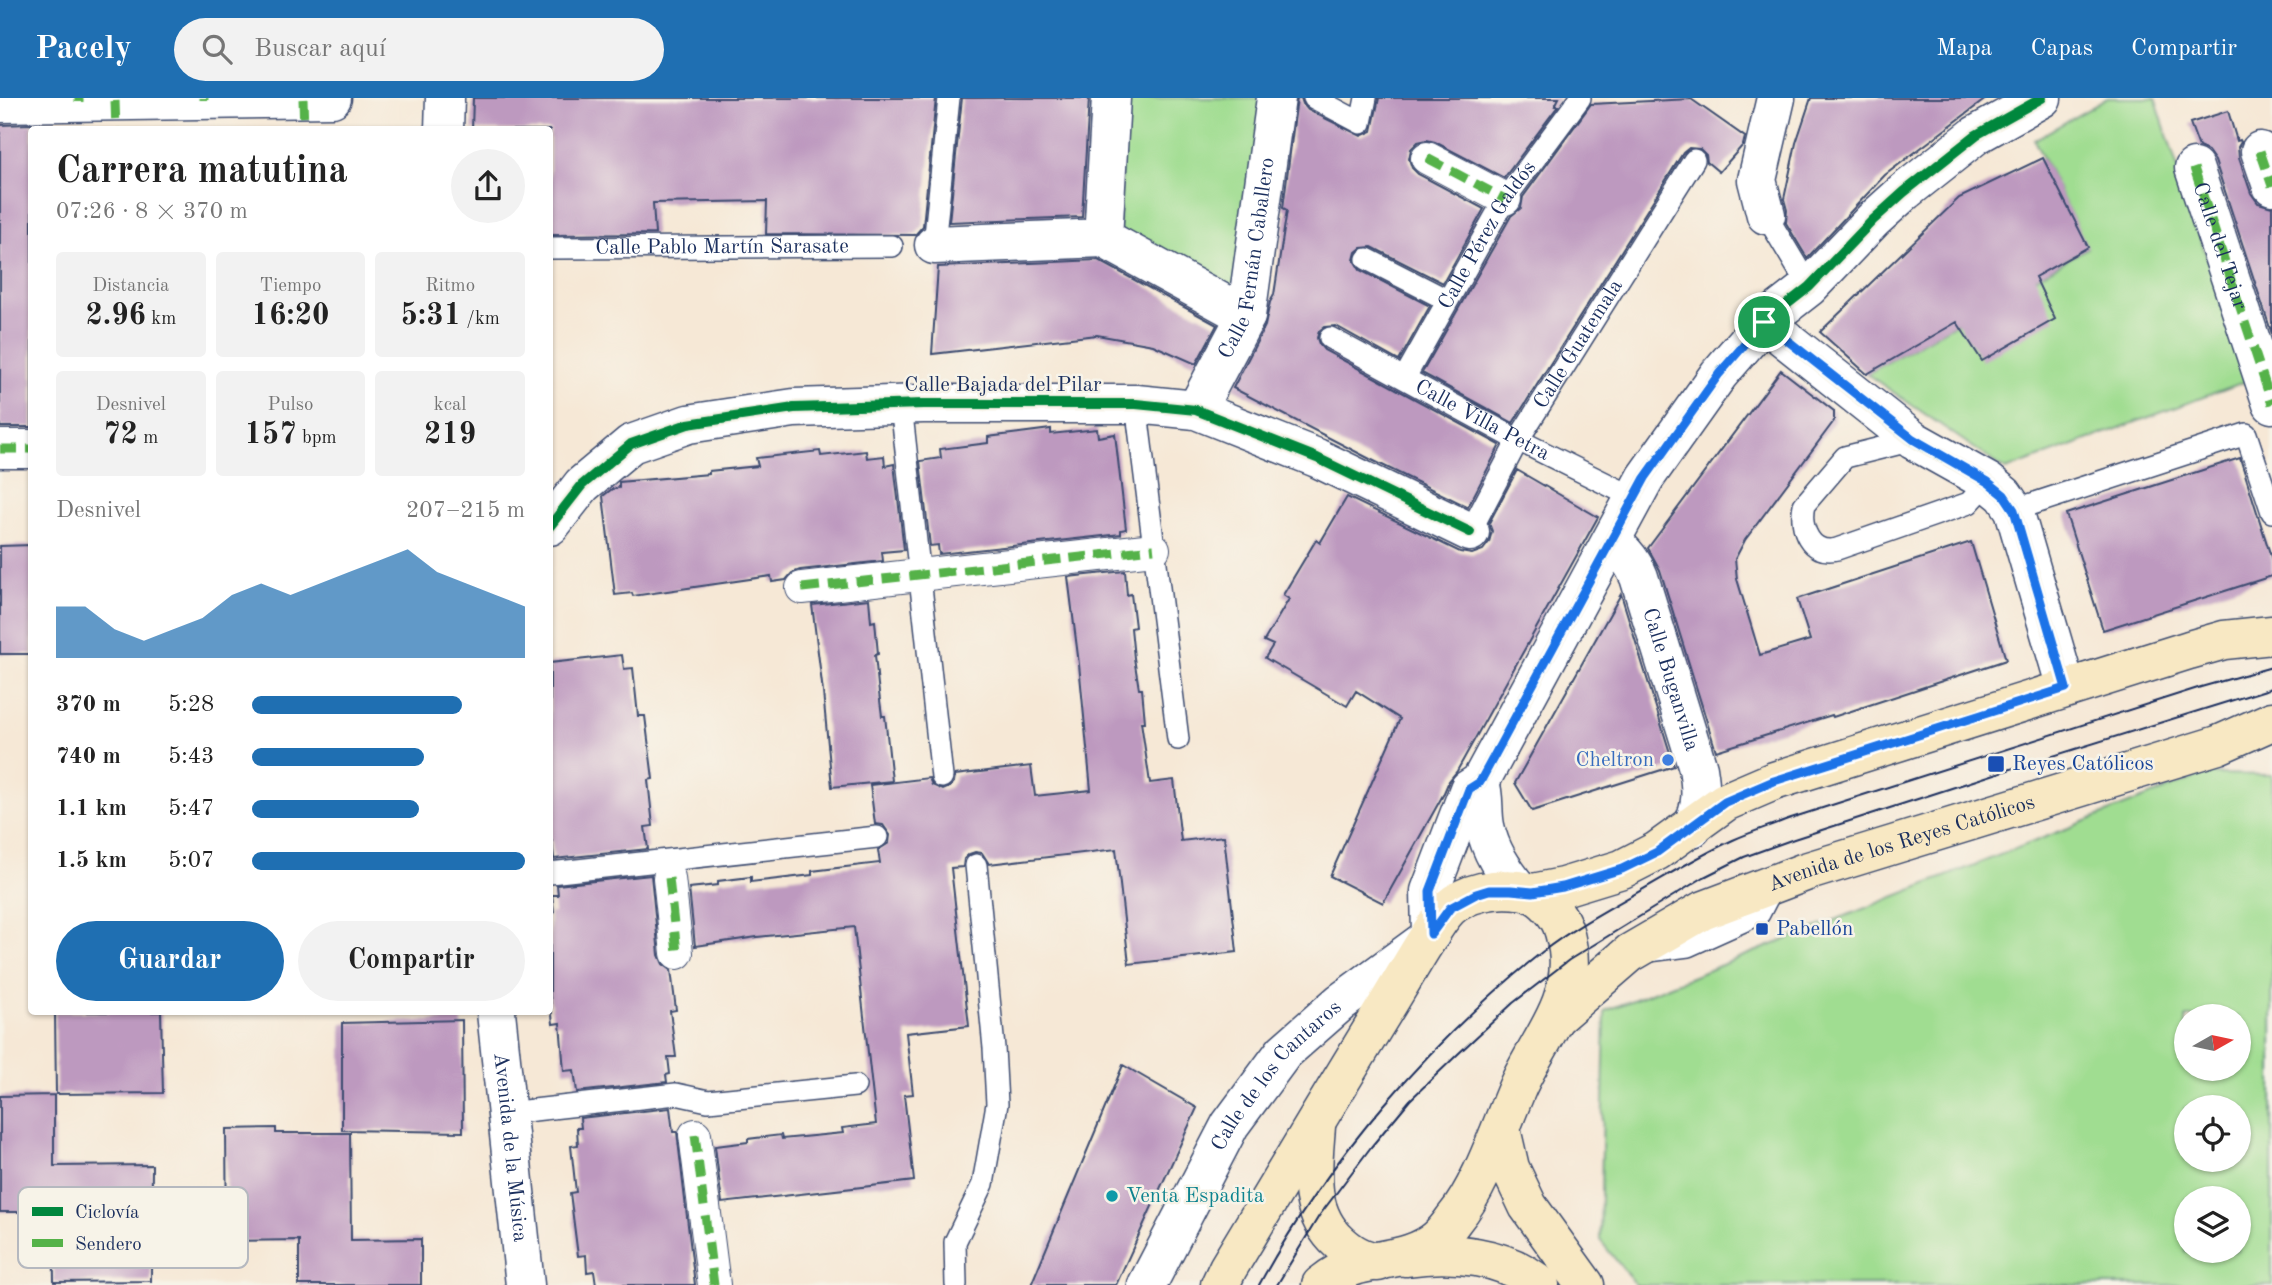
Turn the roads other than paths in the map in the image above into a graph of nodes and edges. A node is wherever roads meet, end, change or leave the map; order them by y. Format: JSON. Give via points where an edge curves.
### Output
{"nodes":[{"id":1,"x":332,"y":98,"type":"edge"},
{"id":2,"x":445,"y":98,"type":"edge"},
{"id":3,"x":949,"y":98,"type":"edge"},
{"id":4,"x":1111,"y":98,"type":"edge"},
{"id":5,"x":1276,"y":98,"type":"edge"},
{"id":6,"x":1314,"y":98,"type":"edge"},
{"id":7,"x":1366,"y":98,"type":"edge"},
{"id":8,"x":1580,"y":98,"type":"edge"},
{"id":9,"x":1776,"y":98,"type":"edge"},
{"id":10,"x":2042,"y":98,"type":"edge"},
{"id":11,"x":204,"y":99,"type":"edge"},
{"id":12,"x":303,"y":99,"type":"edge"},
{"id":13,"x":0,"y":103,"type":"edge"},
{"id":14,"x":97,"y":108,"type":"edge"},
{"id":15,"x":304,"y":126,"type":"edge"},
{"id":16,"x":444,"y":126,"type":"edge"},
{"id":17,"x":2260,"y":151,"type":"dead end"},
{"id":18,"x":1427,"y":158,"type":"dead end"},
{"id":19,"x":1694,"y":160,"type":"dead end"},
{"id":20,"x":2194,"y":168,"type":"dead end"},
{"id":21,"x":2272,"y":186,"type":"edge"},
{"id":22,"x":1504,"y":199,"type":"junction"},
{"id":23,"x":1766,"y":215,"type":"joint"},
{"id":24,"x":1103,"y":237,"type":"junction"},
{"id":25,"x":934,"y":245,"type":"joint"},
{"id":26,"x":892,"y":246,"type":"dead end"},
{"id":27,"x":553,"y":248,"type":"edge"},
{"id":28,"x":1367,"y":259,"type":"dead end"},
{"id":29,"x":1809,"y":287,"type":"junction"},
{"id":30,"x":1447,"y":300,"type":"junction"},
{"id":31,"x":1246,"y":316,"type":"junction"},
{"id":32,"x":1764,"y":322,"type":"junction"},
{"id":33,"x":1330,"y":338,"type":"dead end"},
{"id":34,"x":1405,"y":377,"type":"junction"},
{"id":35,"x":1136,"y":404,"type":"junction"},
{"id":36,"x":2272,"y":404,"type":"edge"},
{"id":37,"x":901,"y":405,"type":"junction"},
{"id":38,"x":1196,"y":410,"type":"junction"},
{"id":39,"x":1913,"y":439,"type":"junction"},
{"id":40,"x":1518,"y":440,"type":"junction"},
{"id":41,"x":0,"y":449,"type":"edge"},
{"id":42,"x":28,"y":449,"type":"edge"},
{"id":43,"x":1988,"y":482,"type":"junction"},
{"id":44,"x":1635,"y":498,"type":"junction"},
{"id":45,"x":2014,"y":510,"type":"junction"},
{"id":46,"x":2272,"y":512,"type":"edge"},
{"id":47,"x":553,"y":522,"type":"edge"},
{"id":48,"x":1470,"y":532,"type":"joint"},
{"id":49,"x":1612,"y":542,"type":"junction"},
{"id":50,"x":1154,"y":549,"type":"junction"},
{"id":51,"x":920,"y":575,"type":"junction"},
{"id":52,"x":803,"y":588,"type":"dead end"},
{"id":53,"x":2272,"y":635,"type":"edge"},
{"id":54,"x":2066,"y":688,"type":"junction"},
{"id":55,"x":2272,"y":721,"type":"edge"},
{"id":56,"x":1178,"y":738,"type":"dead end"},
{"id":57,"x":2229,"y":740,"type":"junction"},
{"id":58,"x":2272,"y":741,"type":"edge"},
{"id":59,"x":942,"y":777,"type":"dead end"},
{"id":60,"x":1480,"y":782,"type":"junction"},
{"id":61,"x":1692,"y":828,"type":"junction"},
{"id":62,"x":877,"y":837,"type":"dead end"},
{"id":63,"x":976,"y":865,"type":"dead end"},
{"id":64,"x":553,"y":873,"type":"edge"},
{"id":65,"x":669,"y":878,"type":"dead end"},
{"id":66,"x":1526,"y":891,"type":"junction"},
{"id":67,"x":1429,"y":937,"type":"junction"},
{"id":68,"x":677,"y":953,"type":"dead end"},
{"id":69,"x":496,"y":1015,"type":"edge"},
{"id":70,"x":1556,"y":1017,"type":"junction"},
{"id":71,"x":855,"y":1086,"type":"dead end"},
{"id":72,"x":507,"y":1113,"type":"junction"},
{"id":73,"x":1316,"y":1120,"type":"junction"},
{"id":74,"x":1501,"y":1129,"type":"junction"},
{"id":75,"x":695,"y":1135,"type":"dead end"},
{"id":76,"x":1386,"y":1261,"type":"junction"},
{"id":77,"x":525,"y":1285,"type":"edge"},
{"id":78,"x":713,"y":1285,"type":"edge"},
{"id":79,"x":956,"y":1285,"type":"edge"},
{"id":80,"x":1147,"y":1285,"type":"edge"},
{"id":81,"x":1220,"y":1285,"type":"edge"},
{"id":82,"x":1321,"y":1285,"type":"edge"},
{"id":83,"x":1540,"y":1285,"type":"edge"},
{"id":84,"x":1586,"y":1285,"type":"edge"}],
"edges":[{"from":1,"to":12,"type":"street"},
{"from":2,"to":16,"type":"street"},
{"from":3,"to":25,"type":"lane"},
{"from":4,"to":24,"type":"street"},
{"from":5,"to":31,"type":"street","name":"Calle Fernán Caballero"},
{"from":6,"to":7,"type":"lane","via":[[1361,123]]},
{"from":8,"to":22,"type":"lane","name":"Calle Pérez Galdós"},
{"from":9,"to":23,"type":"street","via":[[1756,180]]},
{"from":10,"to":29,"type":"street","via":[[1976,135],[1904,192]]},
{"from":11,"to":12,"type":"street"},
{"from":11,"to":14,"type":"street"},
{"from":12,"to":15,"type":"street"},
{"from":13,"to":14,"type":"street"},
{"from":17,"to":21,"type":"street"},
{"from":18,"to":22,"type":"street"},
{"from":19,"to":40,"type":"lane","name":"Calle Guatemala"},
{"from":20,"to":36,"type":"street","name":"Calle del Tejar"},
{"from":22,"to":30,"type":"lane","name":"Calle Pérez Galdós"},
{"from":23,"to":29,"type":"lane"},
{"from":24,"to":25,"type":"street"},
{"from":24,"to":31,"type":"street"},
{"from":26,"to":27,"type":"lane","name":"Calle Pablo Martín Sarasate"},
{"from":28,"to":30,"type":"lane"},
{"from":29,"to":32,"type":"street"},
{"from":30,"to":34,"type":"lane","name":"Calle Pérez Galdós"},
{"from":31,"to":38,"type":"street","name":"Calle Fernán Caballero"},
{"from":32,"to":39,"type":"street"},
{"from":32,"to":44,"type":"street","via":[[1690,412]]},
{"from":33,"to":34,"type":"lane","name":"Calle Villa Petra"},
{"from":34,"to":40,"type":"lane","name":"Calle Villa Petra"},
{"from":35,"to":37,"type":"street","name":"Calle Bajada del Pilar"},
{"from":35,"to":38,"type":"street","name":"Calle Bajada del Pilar"},
{"from":35,"to":50,"type":"lane"},
{"from":37,"to":47,"type":"street","name":"Calle Bajada del Pilar","via":[[794,408],[688,424],[631,444],[582,485]]},
{"from":37,"to":51,"type":"lane"},
{"from":38,"to":48,"type":"street","name":"Calle Bajada del Pilar","via":[[1317,458]]},
{"from":39,"to":43,"type":"street"},
{"from":39,"to":43,"type":"lane","via":[[1845,457],[1804,505],[1803,526],[1814,544],[1824,550],[1837,549],[1969,503]]},
{"from":40,"to":44,"type":"lane","name":"Calle Villa Petra"},
{"from":40,"to":48,"type":"lane","name":"Calle Guatemala"},
{"from":41,"to":42,"type":"street"},
{"from":43,"to":45,"type":"street"},
{"from":44,"to":49,"type":"street"},
{"from":45,"to":46,"type":"lane","via":[[2246,433]]},
{"from":45,"to":54,"type":"street"},
{"from":49,"to":60,"type":"street"},
{"from":49,"to":61,"type":"street","name":"Calle Buganvilla","via":[[1629,557],[1639,578],[1698,768],[1702,792]]},
{"from":50,"to":51,"type":"street"},
{"from":50,"to":56,"type":"lane"},
{"from":51,"to":52,"type":"street"},
{"from":51,"to":59,"type":"lane"},
{"from":53,"to":54,"type":"main road","via":[[2224,640]]},
{"from":54,"to":61,"type":"main road","via":[[1774,781],[1725,802]]},
{"from":55,"to":57,"type":"main road","name":"Avenida de los Reyes Católicos"},
{"from":57,"to":58,"type":"lane"},
{"from":57,"to":70,"type":"main road","name":"Avenida de los Reyes Católicos","via":[[1775,883],[1702,911],[1630,953]]},
{"from":60,"to":66,"type":"street","via":[[1484,824],[1493,852]]},
{"from":60,"to":67,"type":"street","via":[[1469,789],[1430,891]]},
{"from":61,"to":66,"type":"main road","via":[[1622,869],[1563,887]]},
{"from":62,"to":64,"type":"lane"},
{"from":63,"to":79,"type":"lane","via":[[997,1104],[983,1184],[955,1242]]},
{"from":65,"to":68,"type":"street"},
{"from":66,"to":67,"type":"main road","via":[[1489,890],[1464,900],[1450,908]]},
{"from":66,"to":70,"type":"main road","via":[[1550,906],[1566,935],[1567,990]]},
{"from":67,"to":73,"type":"main road"},
{"from":67,"to":80,"type":"street","name":"Calle de los Cantaros","via":[[1341,1002],[1284,1052],[1230,1125]]},
{"from":69,"to":72,"type":"street","name":"Avenida de la Música"},
{"from":70,"to":74,"type":"main road"},
{"from":71,"to":72,"type":"lane","via":[[708,1101],[676,1094]]},
{"from":72,"to":77,"type":"street","name":"Avenida de la Música"},
{"from":73,"to":76,"type":"main road","via":[[1312,1182],[1319,1216],[1350,1253]]},
{"from":73,"to":81,"type":"main road"},
{"from":74,"to":76,"type":"main road","via":[[1476,1184],[1437,1239]]},
{"from":74,"to":84,"type":"main road","via":[[1510,1168],[1528,1206]]},
{"from":75,"to":78,"type":"street"},
{"from":76,"to":82,"type":"main road","via":[[1356,1265]]},
{"from":76,"to":83,"type":"main road","via":[[1421,1255],[1475,1257],[1518,1270]]}]}
